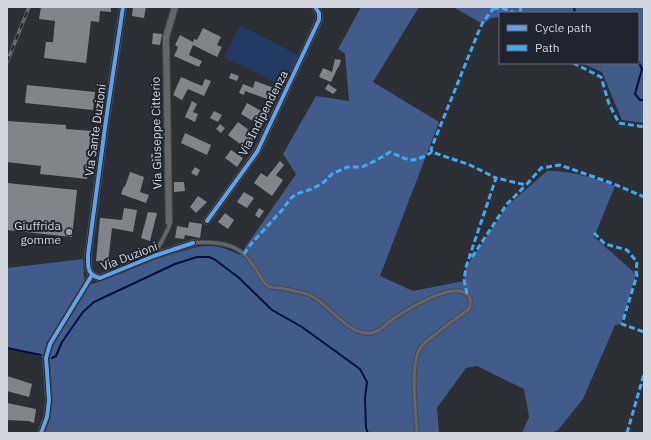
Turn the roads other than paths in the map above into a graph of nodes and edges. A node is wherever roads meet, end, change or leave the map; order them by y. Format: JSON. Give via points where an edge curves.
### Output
{"nodes":[{"id":1,"x":123,"y":7,"type":"edge"},
{"id":2,"x":175,"y":7,"type":"edge"},
{"id":3,"x":315,"y":7,"type":"edge"},
{"id":4,"x":207,"y":221,"type":"dead end"},
{"id":5,"x":169,"y":222,"type":"joint"},
{"id":6,"x":193,"y":243,"type":"joint"},
{"id":7,"x":88,"y":255,"type":"joint"},
{"id":8,"x":154,"y":256,"type":"junction"},
{"id":9,"x":92,"y":275,"type":"junction"},
{"id":10,"x":41,"y":433,"type":"edge"},
{"id":11,"x":417,"y":433,"type":"edge"}],
"edges":[{"from":1,"to":7,"type":"street","name":"Via Sante Duzioni"},
{"from":2,"to":5,"type":"street","name":"Via Giuseppe Citterio","via":[[166,37]]},
{"from":3,"to":4,"type":"street","name":"Via Indipendenza","via":[[320,13],[319,20],[257,152]]},
{"from":5,"to":8,"type":"lane","name":"Via Giuseppe Citterio"},
{"from":6,"to":8,"type":"street","name":"Via Duzioni"},
{"from":6,"to":11,"type":"lane","via":[[205,241],[240,250],[268,286],[310,295],[361,332],[371,333],[380,330],[398,316],[437,294],[462,291],[467,294],[470,301],[469,309],[446,325],[421,347],[417,354],[414,378]]},
{"from":7,"to":9,"type":"street","name":"Via Duzioni","via":[[88,270]]},
{"from":8,"to":9,"type":"street","name":"Via Duzioni","via":[[105,277]]},
{"from":9,"to":10,"type":"street","via":[[50,344],[46,358],[49,400],[47,417]]}]}
